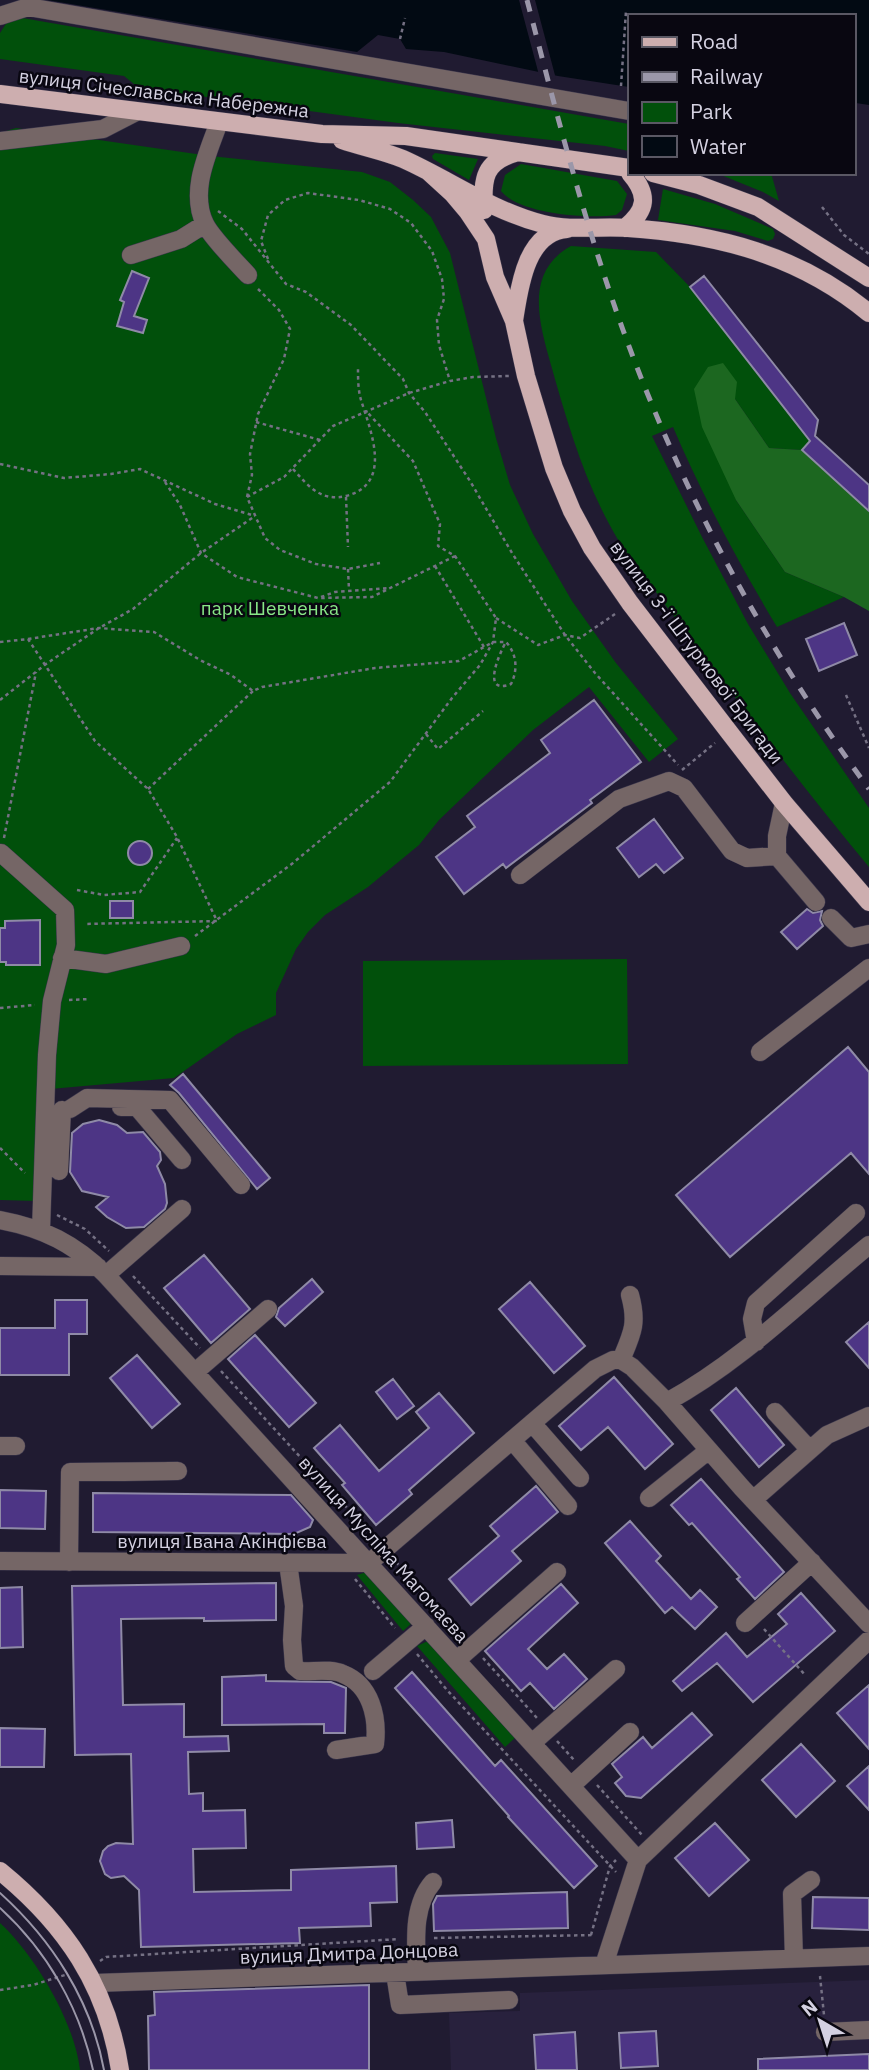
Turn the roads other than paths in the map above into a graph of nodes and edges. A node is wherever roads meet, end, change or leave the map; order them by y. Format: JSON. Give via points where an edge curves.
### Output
{"nodes":[{"id":1,"x":0,"y":16,"type":"edge"},
{"id":2,"x":0,"y":94,"type":"edge"},
{"id":3,"x":628,"y":111,"type":"edge"},
{"id":4,"x":136,"y":112,"type":"junction"},
{"id":5,"x":219,"y":122,"type":"junction"},
{"id":6,"x":322,"y":134,"type":"junction"},
{"id":7,"x":0,"y":141,"type":"edge"},
{"id":8,"x":521,"y":152,"type":"junction"},
{"id":9,"x":628,"y":170,"type":"edge"},
{"id":10,"x":429,"y":172,"type":"junction"},
{"id":11,"x":632,"y":175,"type":"edge"},
{"id":12,"x":661,"y":175,"type":"edge"},
{"id":13,"x":484,"y":201,"type":"junction"},
{"id":14,"x":205,"y":225,"type":"junction"},
{"id":15,"x":625,"y":228,"type":"junction"},
{"id":16,"x":571,"y":229,"type":"junction"},
{"id":17,"x":486,"y":239,"type":"junction"},
{"id":18,"x":131,"y":255,"type":"dead end"},
{"id":19,"x":248,"y":275,"type":"road end"},
{"id":20,"x":869,"y":278,"type":"edge"},
{"id":21,"x":869,"y":313,"type":"edge"},
{"id":22,"x":513,"y":321,"type":"junction"},
{"id":23,"x":784,"y":803,"type":"junction"},
{"id":24,"x":1,"y":853,"type":"edge"},
{"id":25,"x":777,"y":856,"type":"junction"},
{"id":26,"x":520,"y":875,"type":"dead end"},
{"id":27,"x":816,"y":902,"type":"dead end"},
{"id":28,"x":869,"y":902,"type":"edge"},
{"id":29,"x":831,"y":918,"type":"dead end"},
{"id":30,"x":869,"y":934,"type":"edge"},
{"id":31,"x":181,"y":946,"type":"road end"},
{"id":32,"x":62,"y":958,"type":"junction"},
{"id":33,"x":869,"y":968,"type":"edge"},
{"id":34,"x":760,"y":1052,"type":"dead end"},
{"id":35,"x":59,"y":1110,"type":"junction"},
{"id":36,"x":182,"y":1160,"type":"dead end"},
{"id":37,"x":59,"y":1171,"type":"dead end"},
{"id":38,"x":241,"y":1185,"type":"dead end"},
{"id":39,"x":182,"y":1209,"type":"dead end"},
{"id":40,"x":856,"y":1213,"type":"dead end"},
{"id":41,"x":0,"y":1220,"type":"edge"},
{"id":42,"x":41,"y":1230,"type":"junction"},
{"id":43,"x":869,"y":1245,"type":"edge"},
{"id":44,"x":0,"y":1265,"type":"edge"},
{"id":45,"x":102,"y":1271,"type":"junction"},
{"id":46,"x":630,"y":1295,"type":"dead end"},
{"id":47,"x":268,"y":1309,"type":"dead end"},
{"id":48,"x":756,"y":1342,"type":"junction"},
{"id":49,"x":621,"y":1360,"type":"junction"},
{"id":50,"x":195,"y":1371,"type":"junction"},
{"id":51,"x":667,"y":1402,"type":"junction"},
{"id":52,"x":775,"y":1412,"type":"dead end"},
{"id":53,"x":869,"y":1416,"type":"edge"},
{"id":54,"x":532,"y":1423,"type":"junction"},
{"id":55,"x":512,"y":1440,"type":"junction"},
{"id":56,"x":809,"y":1449,"type":"junction"},
{"id":57,"x":709,"y":1450,"type":"junction"},
{"id":58,"x":124,"y":1472,"type":"dead end"},
{"id":59,"x":580,"y":1478,"type":"dead end"},
{"id":60,"x":649,"y":1498,"type":"dead end"},
{"id":61,"x":753,"y":1500,"type":"junction"},
{"id":62,"x":568,"y":1506,"type":"dead end"},
{"id":63,"x":0,"y":1561,"type":"edge"},
{"id":64,"x":69,"y":1562,"type":"junction"},
{"id":65,"x":812,"y":1562,"type":"junction"},
{"id":66,"x":288,"y":1563,"type":"junction"},
{"id":67,"x":369,"y":1563,"type":"junction"},
{"id":68,"x":557,"y":1572,"type":"dead end"},
{"id":69,"x":749,"y":1620,"type":"road end"},
{"id":70,"x":869,"y":1625,"type":"edge"},
{"id":71,"x":426,"y":1626,"type":"junction"},
{"id":72,"x":869,"y":1640,"type":"edge"},
{"id":73,"x":457,"y":1660,"type":"junction"},
{"id":74,"x":616,"y":1669,"type":"dead end"},
{"id":75,"x":373,"y":1671,"type":"dead end"},
{"id":76,"x":630,"y":1732,"type":"dead end"},
{"id":77,"x":532,"y":1743,"type":"junction"},
{"id":78,"x":336,"y":1750,"type":"dead end"},
{"id":79,"x":571,"y":1786,"type":"junction"},
{"id":80,"x":638,"y":1860,"type":"junction"},
{"id":81,"x":0,"y":1871,"type":"edge"},
{"id":82,"x":811,"y":1880,"type":"dead end"},
{"id":83,"x":433,"y":1882,"type":"dead end"},
{"id":84,"x":869,"y":1956,"type":"edge"},
{"id":85,"x":794,"y":1959,"type":"junction"},
{"id":86,"x":604,"y":1965,"type":"junction"},
{"id":87,"x":417,"y":1972,"type":"junction"},
{"id":88,"x":396,"y":1973,"type":"junction"},
{"id":89,"x":91,"y":1976,"type":"junction"},
{"id":90,"x":509,"y":2000,"type":"dead end"},
{"id":91,"x":869,"y":2030,"type":"edge"},
{"id":92,"x":825,"y":2032,"type":"road end"},
{"id":93,"x":120,"y":2070,"type":"edge"}],
"edges":[{"from":1,"to":3,"type":"street","via":[[28,7]]},
{"from":2,"to":4,"type":"main road","name":"вулиця Січеславська Набережна"},
{"from":4,"to":5,"type":"main road","name":"вулиця Січеславська Набережна"},
{"from":4,"to":7,"type":"street","via":[[103,129]]},
{"from":5,"to":6,"type":"main road","name":"вулиця Січеславська Набережна"},
{"from":5,"to":14,"type":"street","via":[[202,168],[199,195]]},
{"from":6,"to":8,"type":"main road","name":"вулиця Січеславська Набережна","via":[[406,136]]},
{"from":6,"to":10,"type":"main road","name":"вулиця Січеславська Набережна","via":[[401,158]]},
{"from":8,"to":9,"type":"main road","name":"вулиця Січеславська Набережна"},
{"from":8,"to":13,"type":"main road","name":"вулиця 3-ї Штурмової Бригади","via":[[496,160],[488,169]]},
{"from":10,"to":13,"type":"main road","name":"вулиця Січеславська Набережна"},
{"from":10,"to":17,"type":"main road","name":"вулиця 3-ї Штурмової Бригади","via":[[453,193]]},
{"from":11,"to":15,"type":"main road","via":[[644,198],[635,220]]},
{"from":12,"to":20,"type":"main road","via":[[758,207]]},
{"from":13,"to":16,"type":"main road","name":"вулиця Січеславська Набережна","via":[[516,216]]},
{"from":13,"to":17,"type":"main road","name":"вулиця 3-ї Штурмової Бригади"},
{"from":14,"to":18,"type":"street","via":[[180,239]]},
{"from":14,"to":19,"type":"street"},
{"from":15,"to":16,"type":"main road"},
{"from":15,"to":21,"type":"main road","via":[[700,235],[770,255],[818,277]]},
{"from":16,"to":22,"type":"main road","name":"вулиця 3-ї Штурмової Бригади","via":[[547,236],[530,258]]},
{"from":17,"to":22,"type":"main road","name":"вулиця 3-ї Штурмової Бригади"},
{"from":22,"to":23,"type":"main road","name":"вулиця 3-ї Штурмової Бригади","via":[[554,468],[592,548]]},
{"from":23,"to":25,"type":"street","via":[[776,836]]},
{"from":23,"to":28,"type":"main road","name":"вулиця 3-ї Штурмової Бригади"},
{"from":24,"to":32,"type":"street","via":[[65,910]]},
{"from":25,"to":26,"type":"street","via":[[747,858],[732,851],[684,788],[669,781],[619,799]]},
{"from":25,"to":27,"type":"street"},
{"from":29,"to":30,"type":"street","via":[[851,938]]},
{"from":31,"to":32,"type":"street","via":[[106,964]]},
{"from":32,"to":35,"type":"street","via":[[47,1055]]},
{"from":33,"to":34,"type":"street"},
{"from":35,"to":36,"type":"street","via":[[137,1108]]},
{"from":35,"to":37,"type":"street"},
{"from":35,"to":38,"type":"street","via":[[87,1098],[170,1100]]},
{"from":35,"to":42,"type":"street","via":[[42,1190]]},
{"from":39,"to":45,"type":"street"},
{"from":40,"to":48,"type":"street","via":[[756,1303],[752,1319]]},
{"from":41,"to":42,"type":"street","name":"вулиця Мусліма Магомаєва"},
{"from":42,"to":45,"type":"street","name":"вулиця Мусліма Магомаєва"},
{"from":43,"to":48,"type":"street"},
{"from":44,"to":45,"type":"street"},
{"from":45,"to":50,"type":"street","name":"вулиця Мусліма Магомаєва"},
{"from":46,"to":49,"type":"street","via":[[635,1327]]},
{"from":47,"to":50,"type":"street"},
{"from":48,"to":51,"type":"street","via":[[703,1382]]},
{"from":49,"to":51,"type":"street"},
{"from":49,"to":54,"type":"street","via":[[595,1369]]},
{"from":50,"to":67,"type":"street","name":"вулиця Мусліма Магомаєва"},
{"from":51,"to":57,"type":"street"},
{"from":52,"to":56,"type":"street"},
{"from":53,"to":56,"type":"street","via":[[827,1435]]},
{"from":54,"to":55,"type":"street"},
{"from":54,"to":59,"type":"street"},
{"from":55,"to":62,"type":"street"},
{"from":55,"to":67,"type":"street"},
{"from":56,"to":61,"type":"street"},
{"from":57,"to":60,"type":"street"},
{"from":57,"to":61,"type":"street"},
{"from":58,"to":64,"type":"street","via":[[178,1471],[70,1472]]},
{"from":61,"to":65,"type":"street"},
{"from":63,"to":64,"type":"street","name":"вулиця Івана Акінфієва"},
{"from":64,"to":66,"type":"street","name":"вулиця Івана Акінфієва"},
{"from":65,"to":69,"type":"street"},
{"from":65,"to":70,"type":"street"},
{"from":66,"to":67,"type":"street","name":"вулиця Івана Акінфієва"},
{"from":66,"to":78,"type":"street","via":[[294,1666],[300,1671],[345,1674],[374,1707],[375,1744]]},
{"from":67,"to":71,"type":"street","name":"вулиця Мусліма Магомаєва"},
{"from":68,"to":73,"type":"street"},
{"from":71,"to":73,"type":"street","name":"вулиця Мусліма Магомаєва"},
{"from":71,"to":75,"type":"street"},
{"from":72,"to":80,"type":"street"},
{"from":73,"to":77,"type":"street","name":"вулиця Мусліма Магомаєва"},
{"from":74,"to":77,"type":"street"},
{"from":76,"to":79,"type":"street"},
{"from":77,"to":79,"type":"street","name":"вулиця Мусліма Магомаєва"},
{"from":79,"to":80,"type":"street","name":"вулиця Мусліма Магомаєва"},
{"from":80,"to":86,"type":"street"},
{"from":81,"to":89,"type":"main road","via":[[50,1918]]},
{"from":82,"to":85,"type":"street","via":[[792,1894]]},
{"from":83,"to":87,"type":"street","via":[[423,1893],[416,1925]]},
{"from":84,"to":85,"type":"street","name":"вулиця Дмитра Донцова"},
{"from":85,"to":86,"type":"street","name":"вулиця Дмитра Донцова"},
{"from":86,"to":87,"type":"street","name":"вулиця Дмитра Донцова"},
{"from":87,"to":88,"type":"street","name":"вулиця Дмитра Донцова"},
{"from":88,"to":89,"type":"street","name":"вулиця Дмитра Донцова"},
{"from":88,"to":90,"type":"street","via":[[400,2005]]},
{"from":89,"to":93,"type":"main road","via":[[111,2027]]},
{"from":91,"to":92,"type":"street"}]}
